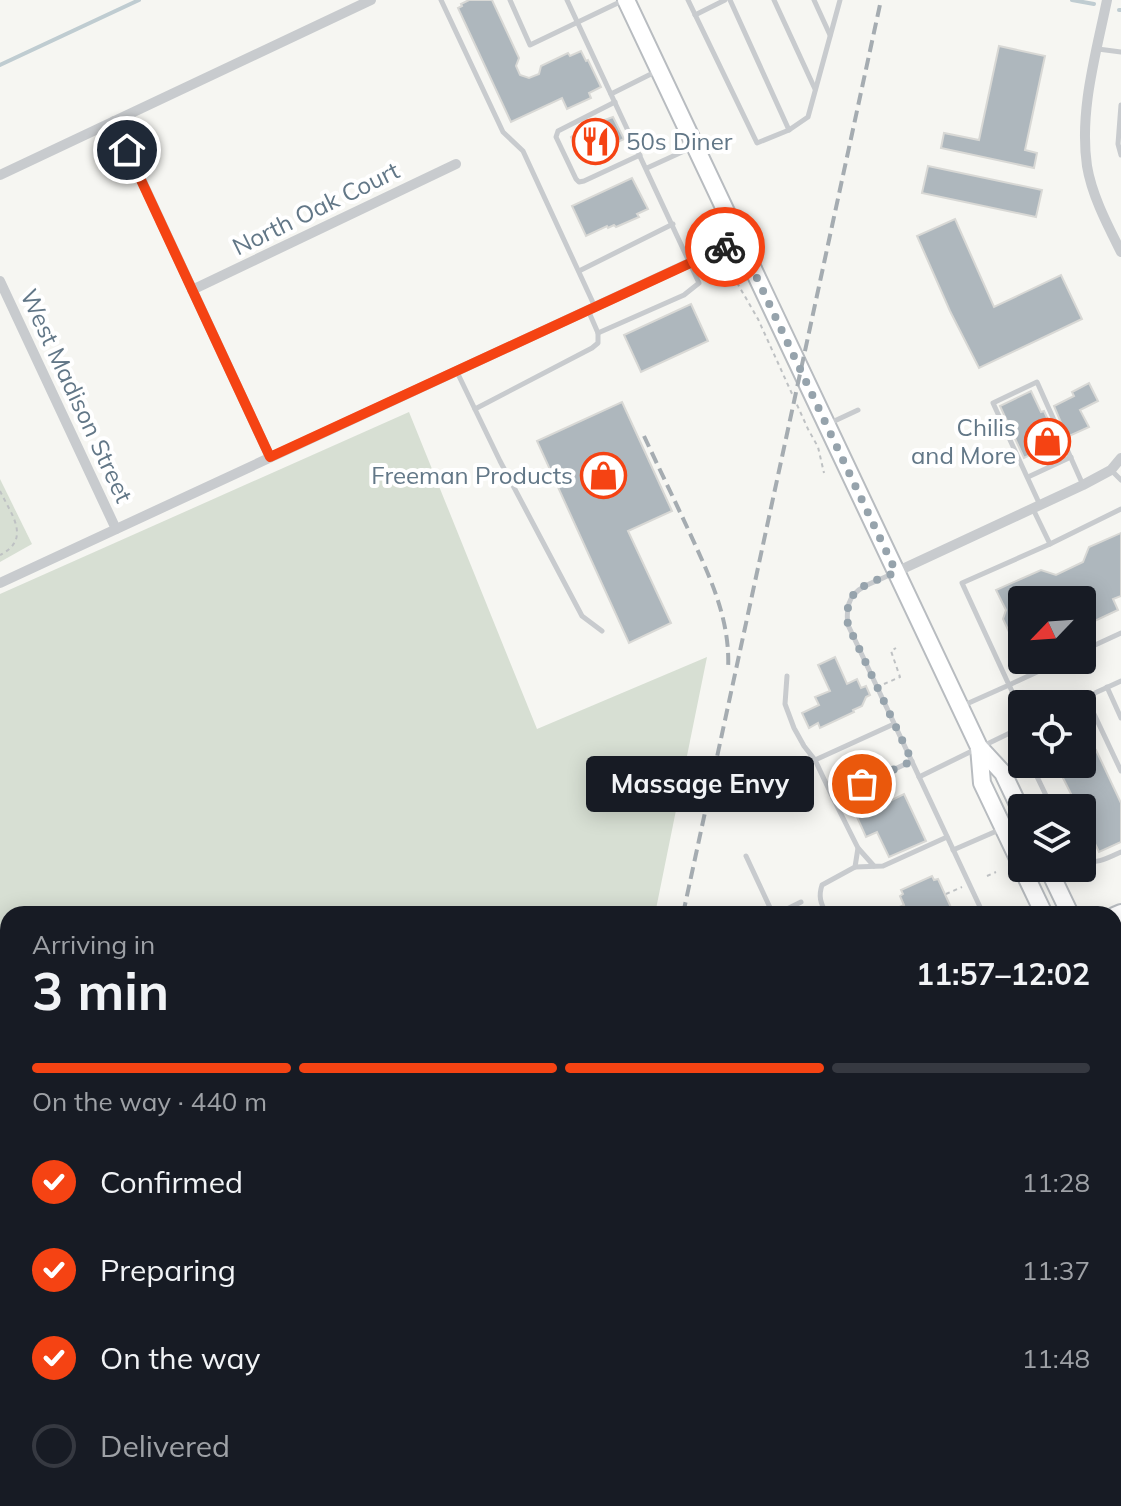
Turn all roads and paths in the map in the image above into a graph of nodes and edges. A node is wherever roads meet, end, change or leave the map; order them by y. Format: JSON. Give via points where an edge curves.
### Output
{"nodes":[{"id":1,"x":371,"y":0,"type":"edge"},
{"id":2,"x":453,"y":0,"type":"edge"},
{"id":3,"x":510,"y":0,"type":"edge"},
{"id":4,"x":567,"y":0,"type":"edge"},
{"id":5,"x":626,"y":0,"type":"edge"},
{"id":6,"x":688,"y":0,"type":"edge"},
{"id":7,"x":728,"y":0,"type":"edge"},
{"id":8,"x":774,"y":0,"type":"edge"},
{"id":9,"x":814,"y":0,"type":"edge"},
{"id":10,"x":840,"y":0,"type":"edge"},
{"id":11,"x":1107,"y":0,"type":"edge"},
{"id":12,"x":442,"y":2,"type":"edge"},
{"id":13,"x":695,"y":15,"type":"junction"},
{"id":14,"x":577,"y":23,"type":"junction"},
{"id":15,"x":830,"y":36,"type":"junction"},
{"id":16,"x":1097,"y":48,"type":"junction"},
{"id":17,"x":1121,"y":52,"type":"edge"},
{"id":18,"x":659,"y":70,"type":"junction"},
{"id":19,"x":815,"y":89,"type":"junction"},
{"id":20,"x":611,"y":94,"type":"junction"},
{"id":21,"x":615,"y":102,"type":"junction"},
{"id":22,"x":1121,"y":105,"type":"edge"},
{"id":23,"x":114,"y":121,"type":"junction"},
{"id":24,"x":789,"y":130,"type":"junction"},
{"id":25,"x":695,"y":146,"type":"junction"},
{"id":26,"x":640,"y":155,"type":"junction"},
{"id":27,"x":1121,"y":155,"type":"edge"},
{"id":28,"x":456,"y":164,"type":"dead end"},
{"id":29,"x":647,"y":168,"type":"junction"},
{"id":30,"x":0,"y":175,"type":"edge"},
{"id":31,"x":673,"y":224,"type":"junction"},
{"id":32,"x":1118,"y":237,"type":"edge"},
{"id":33,"x":739,"y":240,"type":"junction"},
{"id":34,"x":720,"y":249,"type":"junction"},
{"id":35,"x":1121,"y":252,"type":"edge"},
{"id":36,"x":691,"y":263,"type":"junction"},
{"id":37,"x":579,"y":271,"type":"junction"},
{"id":38,"x":0,"y":281,"type":"edge"},
{"id":39,"x":192,"y":290,"type":"junction"},
{"id":40,"x":592,"y":309,"type":"junction"},
{"id":41,"x":598,"y":333,"type":"junction"},
{"id":42,"x":456,"y":371,"type":"junction"},
{"id":43,"x":475,"y":409,"type":"junction"},
{"id":44,"x":858,"y":410,"type":"dead end"},
{"id":45,"x":827,"y":425,"type":"junction"},
{"id":46,"x":270,"y":457,"type":"junction"},
{"id":47,"x":1071,"y":457,"type":"junction"},
{"id":48,"x":1120,"y":460,"type":"edge"},
{"id":49,"x":1111,"y":470,"type":"junction"},
{"id":50,"x":824,"y":473,"type":"dead end"},
{"id":51,"x":1028,"y":477,"type":"junction"},
{"id":52,"x":1121,"y":480,"type":"edge"},
{"id":53,"x":1083,"y":485,"type":"junction"},
{"id":54,"x":0,"y":491,"type":"edge"},
{"id":55,"x":1037,"y":507,"type":"junction"},
{"id":56,"x":1121,"y":509,"type":"edge"},
{"id":57,"x":116,"y":529,"type":"junction"},
{"id":58,"x":1050,"y":544,"type":"junction"},
{"id":59,"x":0,"y":555,"type":"edge"},
{"id":60,"x":896,"y":572,"type":"junction"},
{"id":61,"x":0,"y":583,"type":"edge"},
{"id":62,"x":602,"y":631,"type":"dead end"},
{"id":63,"x":1121,"y":633,"type":"edge"},
{"id":64,"x":1096,"y":645,"type":"edge"},
{"id":65,"x":896,"y":648,"type":"dead end"},
{"id":66,"x":1033,"y":674,"type":"edge"},
{"id":67,"x":787,"y":676,"type":"dead end"},
{"id":68,"x":1121,"y":681,"type":"edge"},
{"id":69,"x":1009,"y":685,"type":"junction"},
{"id":70,"x":1107,"y":687,"type":"junction"},
{"id":71,"x":877,"y":688,"type":"junction"},
{"id":72,"x":1011,"y":690,"type":"edge"},
{"id":73,"x":1096,"y":692,"type":"edge"},
{"id":74,"x":960,"y":707,"type":"junction"},
{"id":75,"x":1096,"y":718,"type":"edge"},
{"id":76,"x":1121,"y":718,"type":"edge"},
{"id":77,"x":894,"y":724,"type":"junction"},
{"id":78,"x":1008,"y":733,"type":"edge"},
{"id":79,"x":979,"y":747,"type":"junction"},
{"id":80,"x":815,"y":760,"type":"junction"},
{"id":81,"x":912,"y":761,"type":"junction"},
{"id":82,"x":1121,"y":771,"type":"edge"},
{"id":83,"x":919,"y":777,"type":"junction"},
{"id":84,"x":1013,"y":794,"type":"edge"},
{"id":85,"x":833,"y":798,"type":"junction"},
{"id":86,"x":1004,"y":828,"type":"junction"},
{"id":87,"x":947,"y":837,"type":"junction"},
{"id":88,"x":1008,"y":837,"type":"edge"},
{"id":89,"x":858,"y":848,"type":"junction"},
{"id":90,"x":953,"y":850,"type":"junction"},
{"id":91,"x":1121,"y":852,"type":"edge"},
{"id":92,"x":746,"y":856,"type":"dead end"},
{"id":93,"x":1096,"y":862,"type":"edge"},
{"id":94,"x":874,"y":866,"type":"junction"},
{"id":95,"x":855,"y":867,"type":"junction"},
{"id":96,"x":996,"y":872,"type":"dead end"},
{"id":97,"x":987,"y":876,"type":"dead end"},
{"id":98,"x":1029,"y":882,"type":"edge"},
{"id":99,"x":1055,"y":882,"type":"edge"},
{"id":100,"x":963,"y":887,"type":"dead end"},
{"id":101,"x":946,"y":894,"type":"dead end"},
{"id":102,"x":801,"y":902,"type":"dead end"},
{"id":103,"x":771,"y":906,"type":"edge"},
{"id":104,"x":792,"y":906,"type":"edge"},
{"id":105,"x":823,"y":906,"type":"edge"},
{"id":106,"x":980,"y":906,"type":"edge"},
{"id":107,"x":1040,"y":906,"type":"edge"},
{"id":108,"x":1066,"y":906,"type":"edge"}],
"edges":[{"from":1,"to":23,"type":"street"},
{"from":2,"to":12,"type":"lane"},
{"from":3,"to":14,"type":"lane","via":[[530,45]]},
{"from":4,"to":14,"type":"lane"},
{"from":5,"to":14,"type":"lane"},
{"from":5,"to":18,"type":"main road"},
{"from":6,"to":13,"type":"lane"},
{"from":7,"to":13,"type":"lane"},
{"from":7,"to":24,"type":"lane"},
{"from":8,"to":19,"type":"lane"},
{"from":9,"to":15,"type":"lane"},
{"from":10,"to":15,"type":"lane"},
{"from":11,"to":16,"type":"street"},
{"from":12,"to":37,"type":"lane","via":[[503,132],[523,151]]},
{"from":13,"to":24,"type":"lane","via":[[757,143]]},
{"from":14,"to":20,"type":"lane"},
{"from":15,"to":19,"type":"lane"},
{"from":16,"to":17,"type":"lane"},
{"from":16,"to":32,"type":"street","via":[[1085,127],[1087,167]]},
{"from":18,"to":20,"type":"lane"},
{"from":18,"to":25,"type":"main road"},
{"from":19,"to":24,"type":"lane","via":[[808,117]]},
{"from":20,"to":21,"type":"lane"},
{"from":21,"to":26,"type":"lane"},
{"from":21,"to":26,"type":"lane","via":[[558,131],[569,165],[579,182]]},
{"from":22,"to":27,"type":"lane"},
{"from":23,"to":30,"type":"street"},
{"from":23,"to":39,"type":"street"},
{"from":25,"to":29,"type":"lane"},
{"from":25,"to":33,"type":"main road"},
{"from":26,"to":29,"type":"lane"},
{"from":28,"to":39,"type":"street","name":"North Oak Court"},
{"from":29,"to":31,"type":"lane"},
{"from":31,"to":36,"type":"lane"},
{"from":31,"to":37,"type":"lane"},
{"from":32,"to":35,"type":"street"},
{"from":33,"to":34,"type":"street"},
{"from":33,"to":45,"type":"main road"},
{"from":34,"to":36,"type":"street"},
{"from":34,"to":50,"type":"path","via":[[818,447]]},
{"from":36,"to":40,"type":"street"},
{"from":36,"to":41,"type":"lane","via":[[699,283],[684,295]]},
{"from":37,"to":40,"type":"lane"},
{"from":38,"to":57,"type":"street","name":"West Madison Street"},
{"from":39,"to":46,"type":"street"},
{"from":40,"to":41,"type":"lane"},
{"from":40,"to":42,"type":"street"},
{"from":41,"to":43,"type":"lane","via":[[592,348]]},
{"from":42,"to":43,"type":"lane"},
{"from":42,"to":46,"type":"street"},
{"from":43,"to":62,"type":"lane","via":[[582,616]]},
{"from":44,"to":45,"type":"lane"},
{"from":45,"to":60,"type":"main road"},
{"from":46,"to":57,"type":"street"},
{"from":47,"to":51,"type":"lane"},
{"from":47,"to":51,"type":"lane","via":[[1037,382],[993,403]]},
{"from":47,"to":53,"type":"lane"},
{"from":48,"to":49,"type":"street"},
{"from":49,"to":52,"type":"lane"},
{"from":49,"to":53,"type":"street"},
{"from":51,"to":55,"type":"lane"},
{"from":53,"to":55,"type":"street"},
{"from":54,"to":59,"type":"path","via":[[18,528],[14,545]]},
{"from":55,"to":58,"type":"lane"},
{"from":55,"to":60,"type":"street"},
{"from":56,"to":58,"type":"lane"},
{"from":57,"to":61,"type":"street"},
{"from":58,"to":69,"type":"lane","via":[[962,583]]},
{"from":60,"to":71,"type":"lane","via":[[859,590],[846,609]]},
{"from":60,"to":74,"type":"main road"},
{"from":63,"to":64,"type":"lane"},
{"from":65,"to":71,"type":"path","via":[[891,651],[900,677]]},
{"from":66,"to":69,"type":"lane"},
{"from":67,"to":80,"type":"lane","via":[[785,704]]},
{"from":68,"to":70,"type":"lane"},
{"from":69,"to":72,"type":"lane"},
{"from":69,"to":74,"type":"lane"},
{"from":70,"to":73,"type":"lane"},
{"from":70,"to":76,"type":"lane"},
{"from":71,"to":77,"type":"lane"},
{"from":74,"to":79,"type":"main road"},
{"from":75,"to":82,"type":"lane"},
{"from":77,"to":80,"type":"lane"},
{"from":77,"to":81,"type":"lane"},
{"from":78,"to":79,"type":"lane"},
{"from":79,"to":83,"type":"lane"},
{"from":79,"to":84,"type":"main road","via":[[1003,773]]},
{"from":79,"to":86,"type":"main road","via":[[982,783]]},
{"from":80,"to":85,"type":"lane"},
{"from":81,"to":83,"type":"lane"},
{"from":81,"to":85,"type":"lane"},
{"from":83,"to":87,"type":"lane"},
{"from":85,"to":89,"type":"lane"},
{"from":86,"to":88,"type":"main road"},
{"from":86,"to":90,"type":"lane"},
{"from":87,"to":90,"type":"lane"},
{"from":87,"to":94,"type":"lane"},
{"from":89,"to":94,"type":"lane"},
{"from":89,"to":95,"type":"lane"},
{"from":90,"to":106,"type":"lane"},
{"from":91,"to":93,"type":"lane"},
{"from":92,"to":103,"type":"lane"},
{"from":94,"to":95,"type":"lane"},
{"from":95,"to":105,"type":"lane","via":[[822,885]]},
{"from":96,"to":97,"type":"path"},
{"from":98,"to":107,"type":"main road"},
{"from":99,"to":108,"type":"main road"},
{"from":100,"to":101,"type":"path"},
{"from":102,"to":104,"type":"lane"}]}
